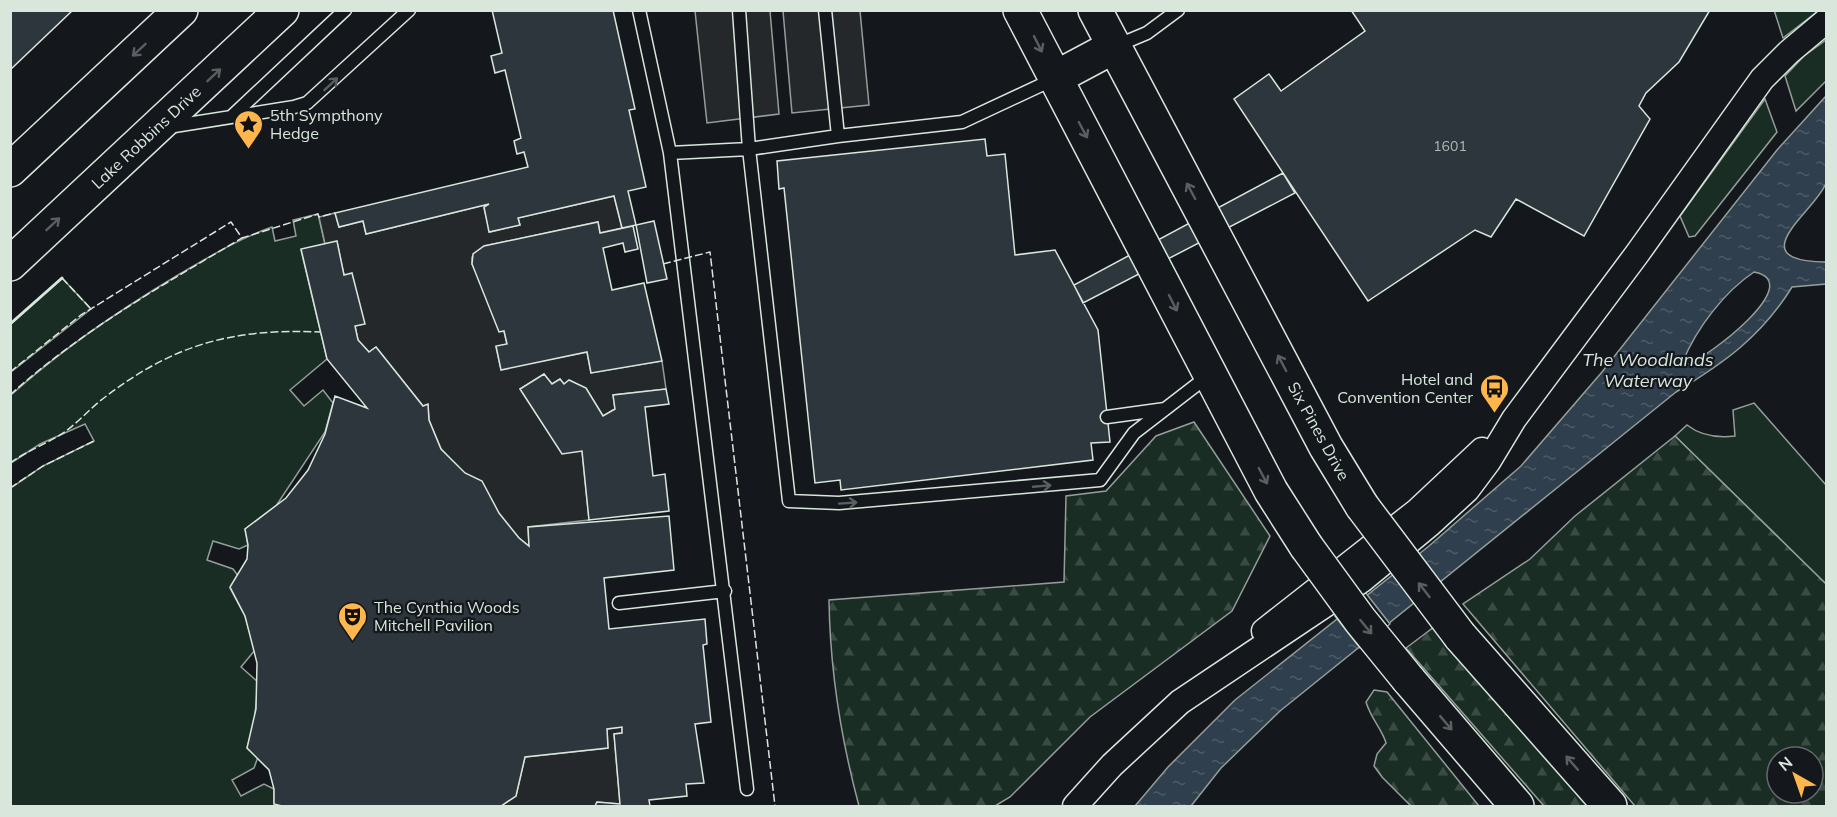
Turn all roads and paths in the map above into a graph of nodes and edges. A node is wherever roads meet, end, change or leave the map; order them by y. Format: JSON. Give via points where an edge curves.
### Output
{"nodes":[{"id":1,"x":181,"y":10,"type":"edge"},
{"id":2,"x":282,"y":10,"type":"edge"},
{"id":3,"x":345,"y":10,"type":"edge"},
{"id":4,"x":409,"y":10,"type":"edge"},
{"id":5,"x":639,"y":10,"type":"edge"},
{"id":6,"x":738,"y":10,"type":"edge"},
{"id":7,"x":825,"y":10,"type":"edge"},
{"id":8,"x":1020,"y":10,"type":"edge"},
{"id":9,"x":1095,"y":10,"type":"edge"},
{"id":10,"x":1178,"y":10,"type":"edge"},
{"id":11,"x":1827,"y":21,"type":"edge"},
{"id":12,"x":1115,"y":46,"type":"junction"},
{"id":13,"x":1055,"y":78,"type":"junction"},
{"id":14,"x":230,"y":117,"type":"junction"},
{"id":15,"x":155,"y":129,"type":"junction"},
{"id":16,"x":838,"y":136,"type":"junction"},
{"id":17,"x":749,"y":149,"type":"junction"},
{"id":18,"x":670,"y":153,"type":"junction"},
{"id":19,"x":10,"y":170,"type":"edge"},
{"id":20,"x":10,"y":264,"type":"edge"},
{"id":21,"x":1210,"y":375,"type":"junction"},
{"id":22,"x":1165,"y":410,"type":"junction"},
{"id":23,"x":1107,"y":417,"type":"dead end"},
{"id":24,"x":725,"y":591,"type":"junction"},
{"id":25,"x":619,"y":603,"type":"dead end"},
{"id":26,"x":747,"y":789,"type":"dead end"},
{"id":27,"x":1075,"y":807,"type":"edge"},
{"id":28,"x":1517,"y":807,"type":"edge"},
{"id":29,"x":1610,"y":807,"type":"edge"}],
"edges":[{"from":1,"to":19,"type":"street","one_way":true},
{"from":15,"to":2,"type":"street","name":"Lake Robbins Drive","one_way":true},
{"from":3,"to":14,"type":"lane"},
{"from":14,"to":4,"type":"lane","one_way":true,"via":[[307,103]]},
{"from":5,"to":18,"type":"lane"},
{"from":6,"to":17,"type":"lane"},
{"from":7,"to":16,"type":"lane"},
{"from":8,"to":13,"type":"street","one_way":true},
{"from":9,"to":12,"type":"street","name":"Six Pines Drive"},
{"from":10,"to":12,"type":"lane","via":[[1148,33]]},
{"from":11,"to":27,"type":"street","via":[[1762,79],[1514,419],[1476,479],[1430,524],[1322,609],[1180,702],[1112,765]]},
{"from":12,"to":13,"type":"street"},
{"from":29,"to":12,"type":"street","name":"Six Pines Drive","one_way":true,"bridge":true,"via":[[1460,636],[1362,506],[1326,447]]},
{"from":13,"to":16,"type":"lane","via":[[962,122]]},
{"from":13,"to":21,"type":"street","one_way":true},
{"from":14,"to":15,"type":"lane"},
{"from":20,"to":15,"type":"street","name":"Lake Robbins Drive","one_way":true},
{"from":16,"to":17,"type":"lane"},
{"from":17,"to":18,"type":"lane"},
{"from":17,"to":22,"type":"lane","one_way":true,"via":[[789,501],[839,503],[1100,480],[1134,433]]},
{"from":18,"to":24,"type":"lane"},
{"from":21,"to":22,"type":"lane"},
{"from":21,"to":28,"type":"street","one_way":true,"bridge":true,"via":[[1271,490],[1306,546],[1360,620]]},
{"from":22,"to":23,"type":"lane"},
{"from":24,"to":25,"type":"lane"},
{"from":24,"to":26,"type":"lane"}]}
